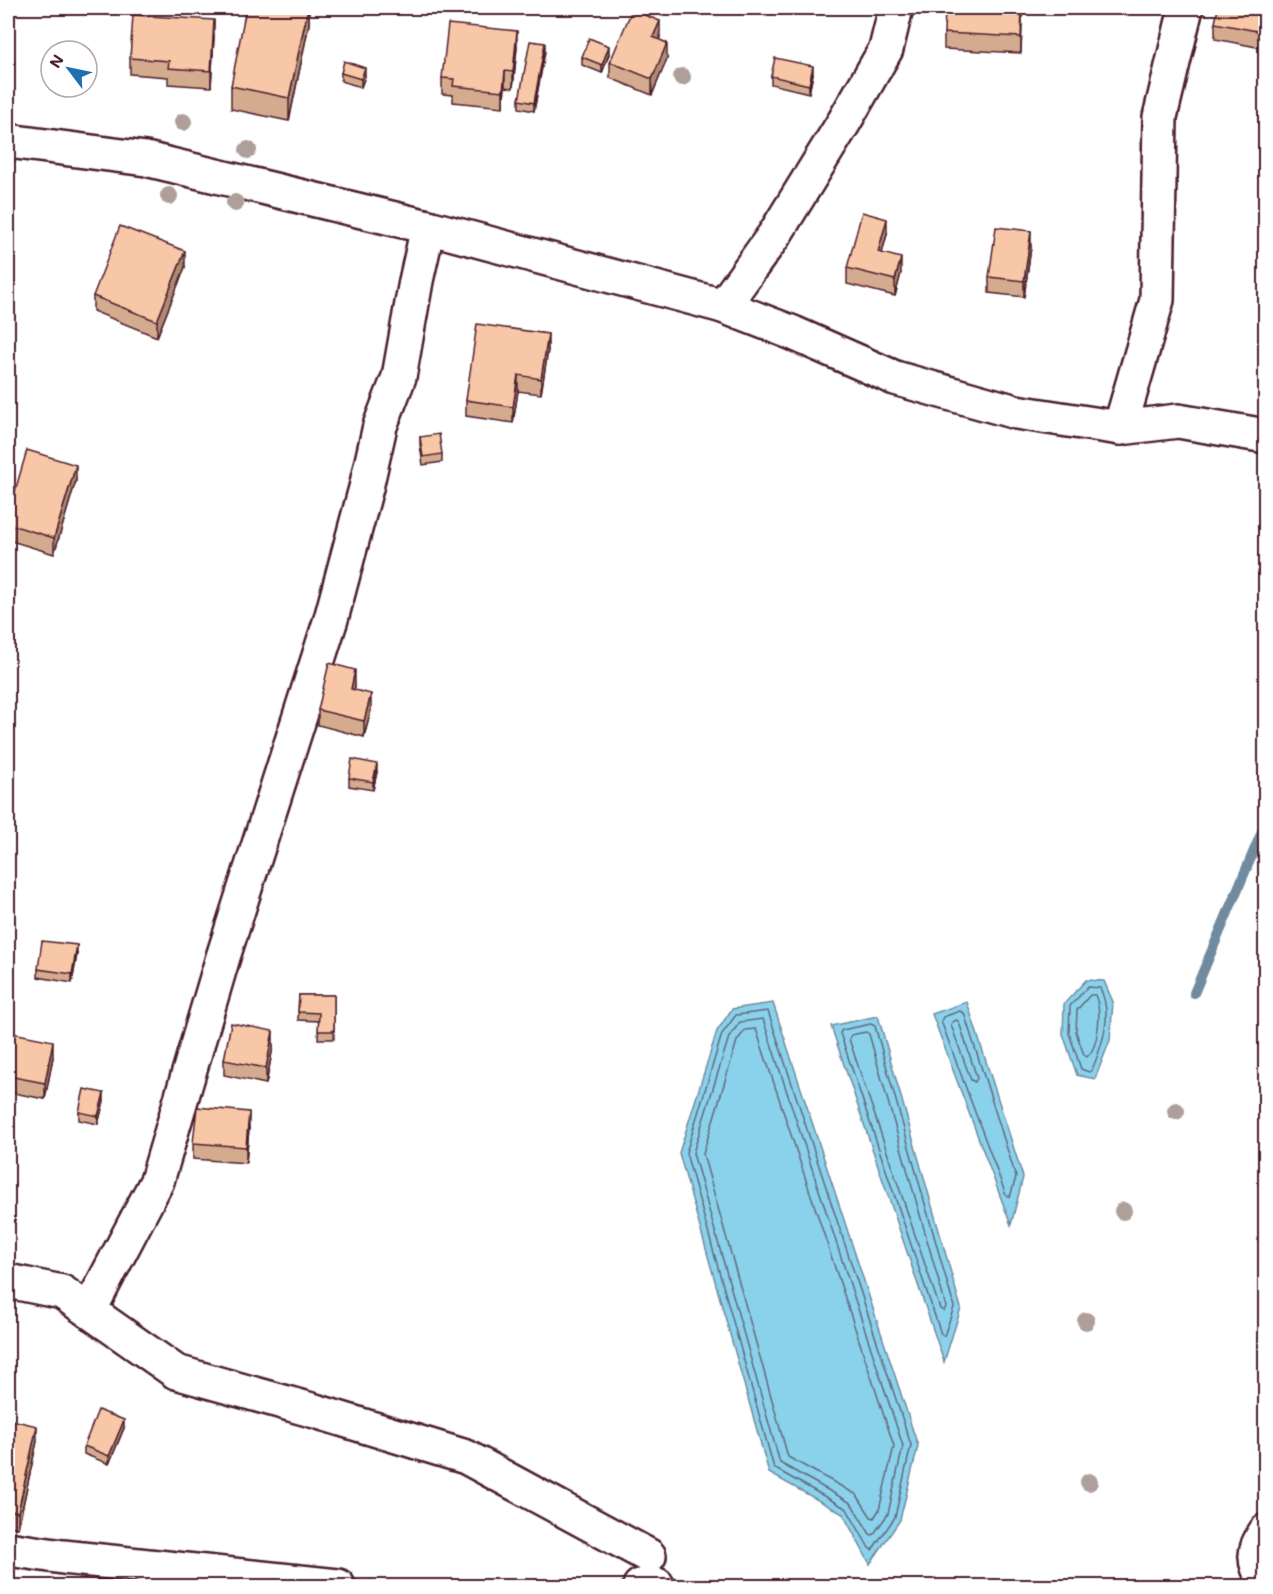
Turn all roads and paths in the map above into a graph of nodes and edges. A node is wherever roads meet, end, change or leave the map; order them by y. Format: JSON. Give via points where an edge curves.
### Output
{"nodes":[{"id":1,"x":896,"y":8,"type":"edge"},
{"id":2,"x":1186,"y":8,"type":"edge"},
{"id":3,"x":8,"y":141,"type":"edge"},
{"id":4,"x":428,"y":227,"type":"junction"},
{"id":5,"x":723,"y":306,"type":"junction"},
{"id":6,"x":1120,"y":428,"type":"junction"},
{"id":7,"x":1266,"y":436,"type":"edge"},
{"id":8,"x":8,"y":1281,"type":"edge"},
{"id":9,"x":89,"y":1311,"type":"junction"},
{"id":10,"x":1266,"y":1531,"type":"edge"},
{"id":11,"x":8,"y":1550,"type":"edge"},
{"id":12,"x":649,"y":1576,"type":"edge"},
{"id":13,"x":1266,"y":1581,"type":"edge"},
{"id":14,"x":338,"y":1587,"type":"edge"}],
"edges":[{"from":1,"to":5,"type":"street","via":[[886,48],[849,113],[775,234]]},
{"from":2,"to":6,"type":"street","via":[[1160,117],[1156,300]]},
{"from":3,"to":4,"type":"street","via":[[146,159]]},
{"from":4,"to":5,"type":"street"},
{"from":4,"to":9,"type":"street","via":[[399,377],[380,426],[331,619],[223,957],[157,1181]]},
{"from":5,"to":6,"type":"street","via":[[896,378],[1016,412]]},
{"from":6,"to":7,"type":"street","via":[[1178,421]]},
{"from":8,"to":9,"type":"street","via":[[62,1292]]},
{"from":9,"to":12,"type":"street","via":[[176,1372],[466,1457]]},
{"from":10,"to":13,"type":"street","via":[[1257,1544],[1257,1569]]},
{"from":11,"to":14,"type":"street"}]}
